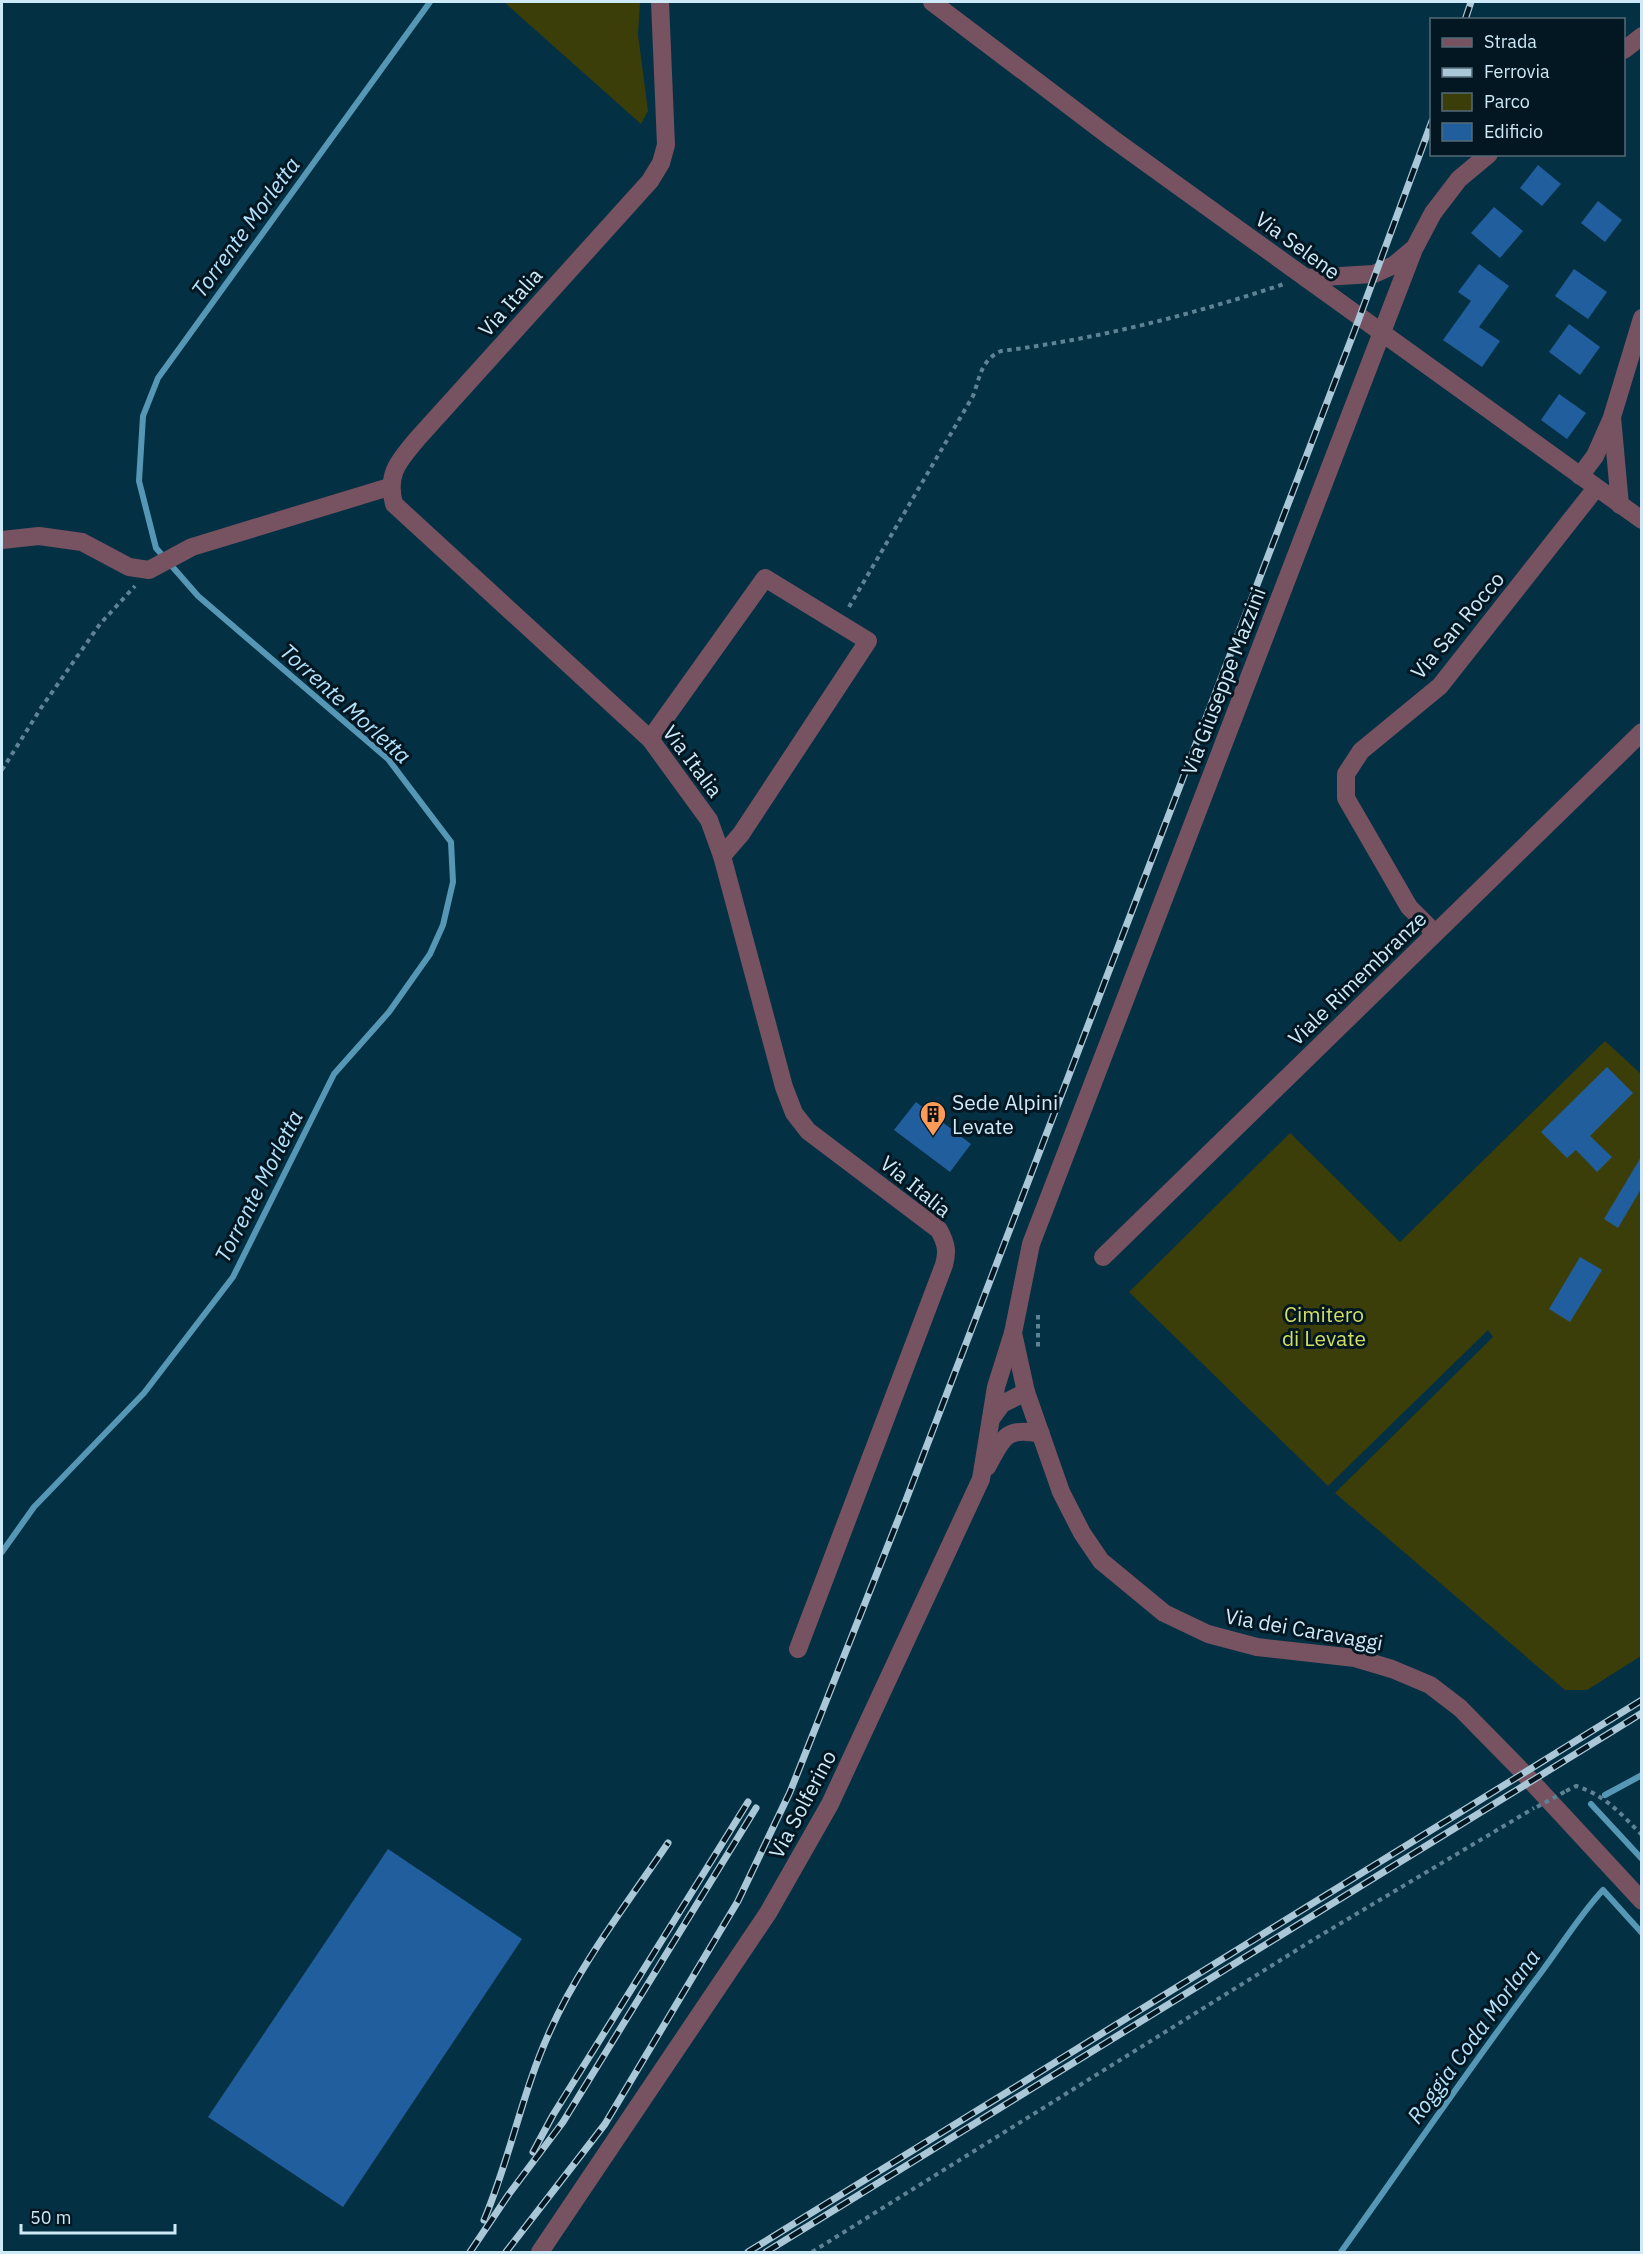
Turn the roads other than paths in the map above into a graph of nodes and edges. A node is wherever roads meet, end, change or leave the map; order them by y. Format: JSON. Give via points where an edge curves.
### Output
{"nodes":[{"id":1,"x":660,"y":2,"type":"edge"},
{"id":2,"x":932,"y":2,"type":"edge"},
{"id":3,"x":1641,"y":36,"type":"edge"},
{"id":4,"x":1625,"y":48,"type":"edge"},
{"id":5,"x":1487,"y":156,"type":"edge"},
{"id":6,"x":1414,"y":249,"type":"junction"},
{"id":7,"x":1306,"y":278,"type":"junction"},
{"id":8,"x":1641,"y":318,"type":"edge"},
{"id":9,"x":1381,"y":333,"type":"junction"},
{"id":10,"x":1612,"y":417,"type":"junction"},
{"id":11,"x":1580,"y":476,"type":"junction"},
{"id":12,"x":389,"y":487,"type":"junction"},
{"id":13,"x":1596,"y":488,"type":"junction"},
{"id":14,"x":1620,"y":505,"type":"junction"},
{"id":15,"x":1641,"y":520,"type":"edge"},
{"id":16,"x":2,"y":540,"type":"edge"},
{"id":17,"x":1640,"y":736,"type":"edge"},
{"id":18,"x":650,"y":739,"type":"junction"},
{"id":19,"x":722,"y":856,"type":"junction"},
{"id":20,"x":1435,"y":933,"type":"junction"},
{"id":21,"x":1103,"y":1257,"type":"dead end"},
{"id":22,"x":1013,"y":1333,"type":"junction"},
{"id":23,"x":1026,"y":1392,"type":"junction"},
{"id":24,"x":989,"y":1421,"type":"junction"},
{"id":25,"x":1041,"y":1434,"type":"junction"},
{"id":26,"x":981,"y":1479,"type":"junction"},
{"id":27,"x":798,"y":1649,"type":"dead end"},
{"id":28,"x":1641,"y":1901,"type":"edge"},
{"id":29,"x":540,"y":2253,"type":"edge"}],
"edges":[{"from":1,"to":12,"type":"street","name":"Via Italia","via":[[666,145],[661,163],[650,181],[396,464]]},
{"from":2,"to":7,"type":"street","name":"Via Selene"},
{"from":3,"to":4,"type":"street"},
{"from":5,"to":6,"type":"street","name":"Via Giuseppe Mazzini","via":[[1459,179],[1433,213]]},
{"from":6,"to":7,"type":"street","via":[[1374,274]]},
{"from":6,"to":9,"type":"street","name":"Via Giuseppe Mazzini"},
{"from":7,"to":9,"type":"street","name":"Via Selene"},
{"from":8,"to":10,"type":"street"},
{"from":9,"to":11,"type":"street","name":"Via Selene"},
{"from":9,"to":22,"type":"street","name":"Via Giuseppe Mazzini","via":[[1031,1244]]},
{"from":10,"to":11,"type":"street","via":[[1595,456]]},
{"from":10,"to":14,"type":"street"},
{"from":11,"to":13,"type":"street","name":"Via Selene"},
{"from":12,"to":16,"type":"street","via":[[192,548],[149,570],[129,567],[82,542],[39,536]]},
{"from":12,"to":18,"type":"street","name":"Via Italia","via":[[394,504]]},
{"from":13,"to":14,"type":"street","name":"Via Selene"},
{"from":13,"to":20,"type":"street","name":"Via San Rocco","via":[[1440,686],[1361,751],[1346,774],[1346,798],[1409,907]]},
{"from":14,"to":15,"type":"street","name":"Via Selene"},
{"from":17,"to":20,"type":"street","name":"Viale Rimembranze"},
{"from":18,"to":19,"type":"street","name":"Via Italia","via":[[709,820]]},
{"from":18,"to":19,"type":"street","via":[[765,578],[868,641],[741,834]]},
{"from":19,"to":27,"type":"street","name":"Via Italia","via":[[794,1113],[808,1131],[939,1230],[947,1252]]},
{"from":20,"to":21,"type":"street","name":"Viale Rimembranze"},
{"from":22,"to":23,"type":"street","name":"Via dei Caravaggi"},
{"from":22,"to":24,"type":"street","name":"Via Solferino"},
{"from":23,"to":24,"type":"street","via":[[1002,1404]]},
{"from":23,"to":25,"type":"street","name":"Via dei Caravaggi"},
{"from":24,"to":26,"type":"street","name":"Via Solferino"},
{"from":25,"to":26,"type":"street","via":[[1023,1430],[1003,1438]]},
{"from":25,"to":28,"type":"street","name":"Via dei Caravaggi","via":[[1061,1492],[1082,1533],[1101,1561],[1132,1588],[1164,1612],[1208,1634],[1257,1647],[1354,1658],[1430,1684],[1460,1708],[1518,1767]]},
{"from":26,"to":29,"type":"street","name":"Via Solferino","via":[[830,1804],[768,1913]]}]}
